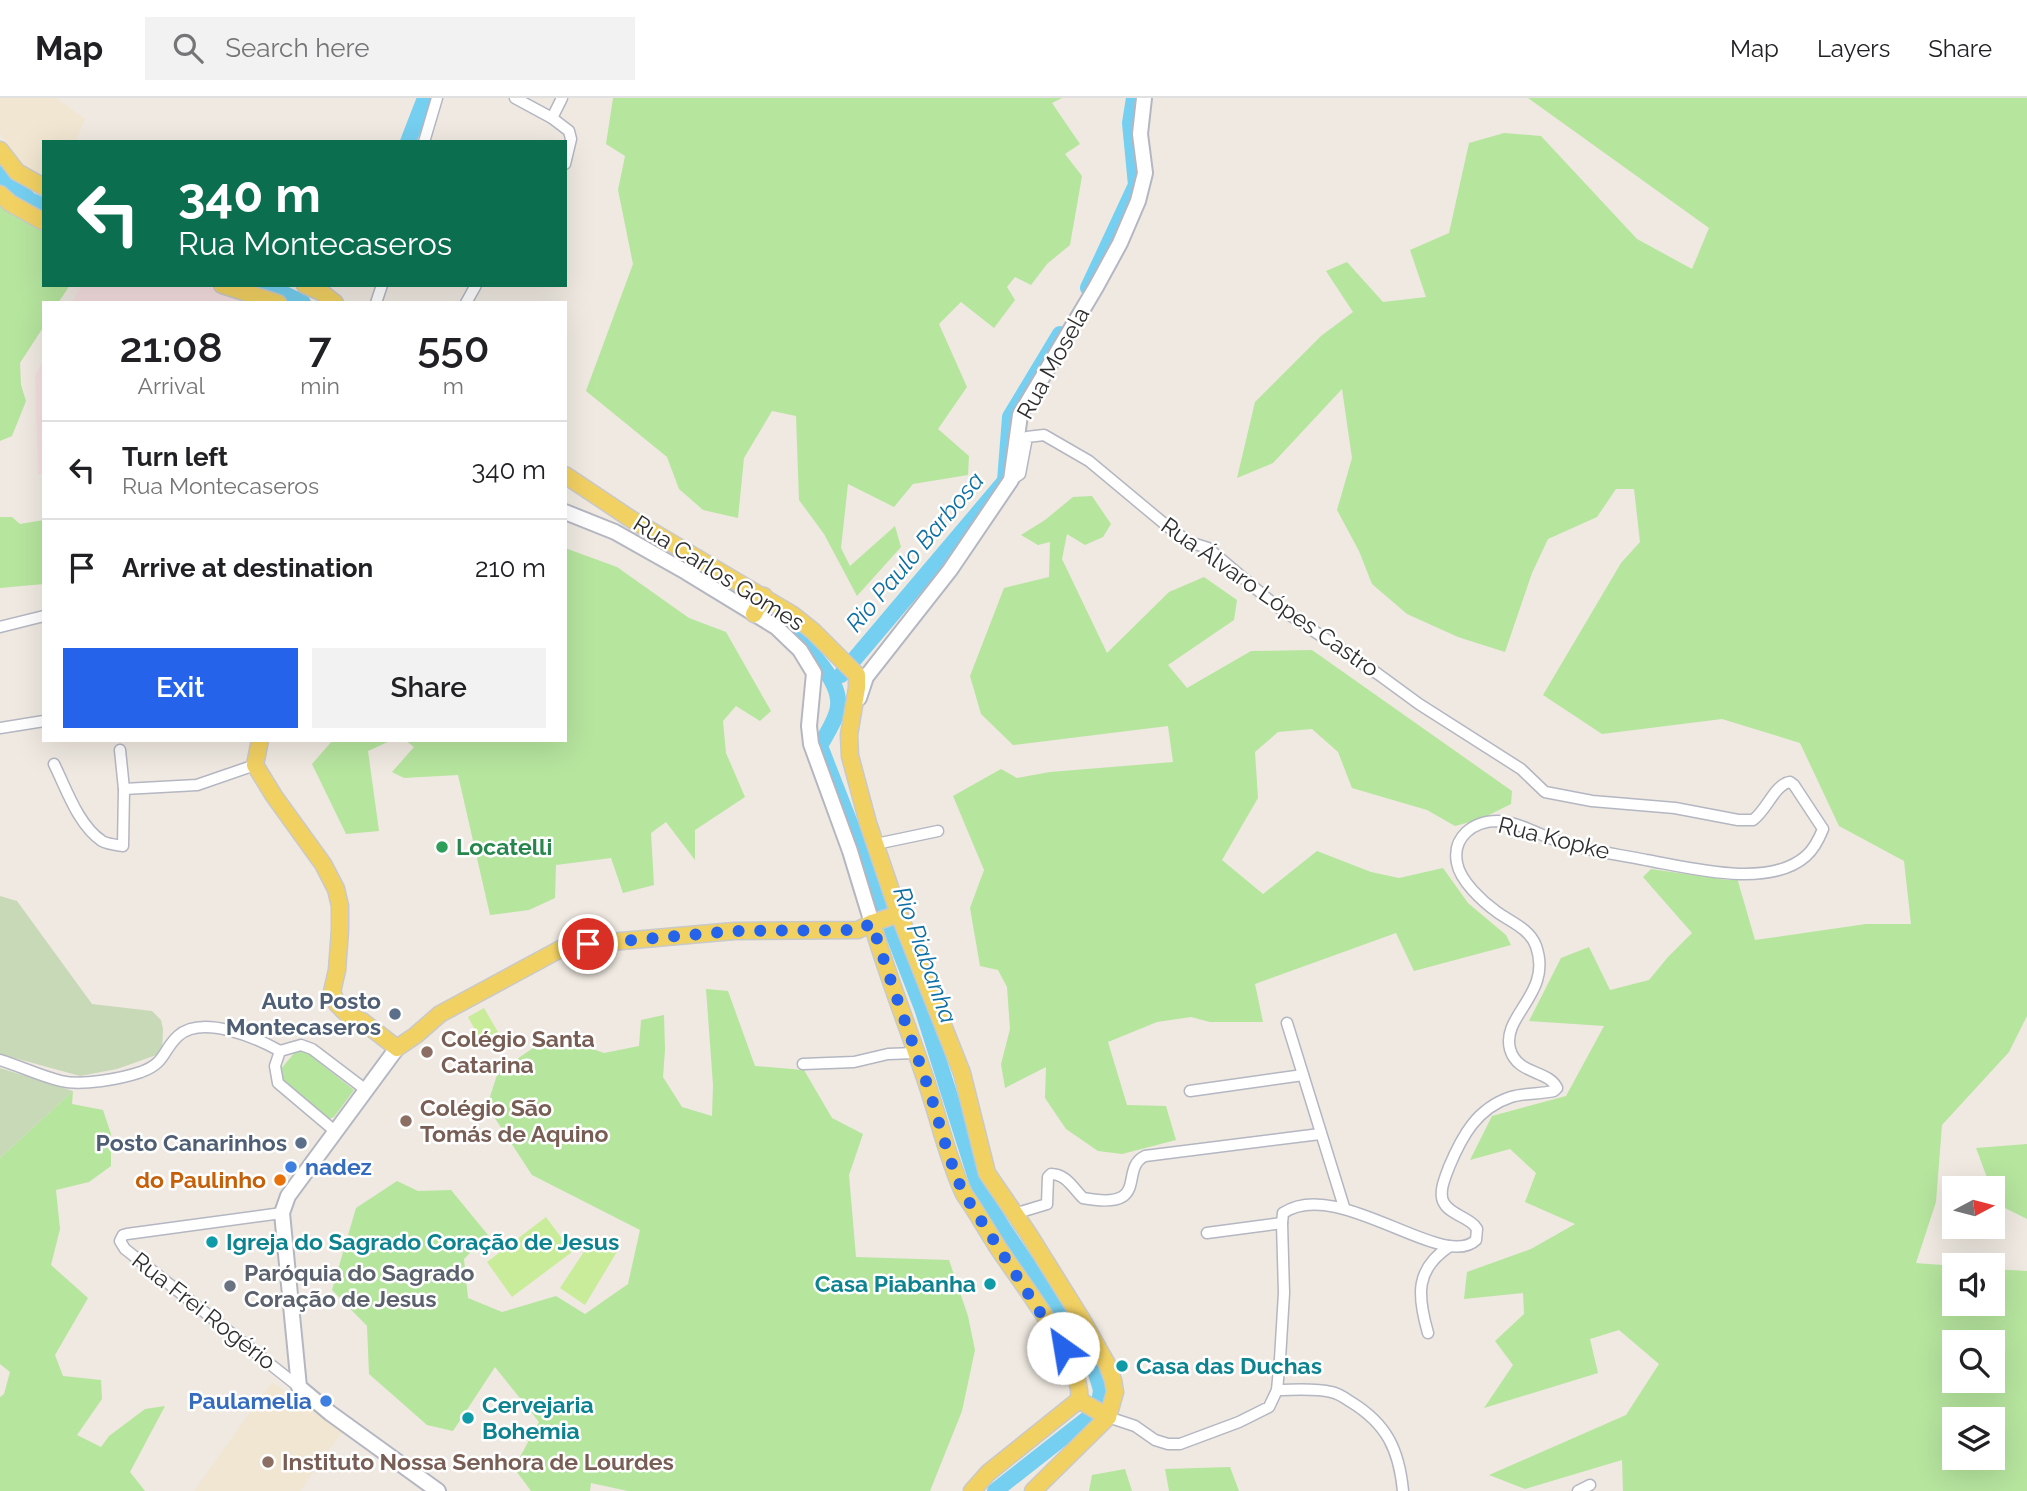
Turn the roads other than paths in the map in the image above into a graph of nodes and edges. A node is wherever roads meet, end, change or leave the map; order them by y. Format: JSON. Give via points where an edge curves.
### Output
{"nodes":[{"id":1,"x":437,"y":98,"type":"edge"},
{"id":2,"x":515,"y":98,"type":"edge"},
{"id":3,"x":562,"y":98,"type":"edge"},
{"id":4,"x":1143,"y":98,"type":"edge"},
{"id":5,"x":552,"y":118,"type":"junction"},
{"id":6,"x":425,"y":140,"type":"edge"},
{"id":7,"x":0,"y":150,"type":"edge"},
{"id":8,"x":567,"y":156,"type":"edge"},
{"id":9,"x":42,"y":186,"type":"edge"},
{"id":10,"x":0,"y":194,"type":"edge"},
{"id":11,"x":42,"y":221,"type":"edge"},
{"id":12,"x":228,"y":287,"type":"edge"},
{"id":13,"x":310,"y":287,"type":"edge"},
{"id":14,"x":272,"y":301,"type":"edge"},
{"id":15,"x":332,"y":301,"type":"edge"},
{"id":16,"x":567,"y":476,"type":"edge"},
{"id":17,"x":1011,"y":480,"type":"junction"},
{"id":18,"x":567,"y":513,"type":"edge"},
{"id":19,"x":764,"y":596,"type":"junction"},
{"id":20,"x":754,"y":614,"type":"junction"},
{"id":21,"x":42,"y":617,"type":"edge"},
{"id":22,"x":0,"y":627,"type":"edge"},
{"id":23,"x":862,"y":676,"type":"junction"},
{"id":24,"x":42,"y":721,"type":"edge"},
{"id":25,"x":0,"y":727,"type":"edge"},
{"id":26,"x":260,"y":742,"type":"edge"},
{"id":27,"x":120,"y":750,"type":"dead end"},
{"id":28,"x":54,"y":764,"type":"dead end"},
{"id":29,"x":255,"y":765,"type":"junction"},
{"id":30,"x":1790,"y":782,"type":"joint"},
{"id":31,"x":124,"y":789,"type":"junction"},
{"id":32,"x":938,"y":831,"type":"dead end"},
{"id":33,"x":876,"y":844,"type":"junction"},
{"id":34,"x":899,"y":914,"type":"junction"},
{"id":35,"x":872,"y":923,"type":"junction"},
{"id":36,"x":1287,"y":1023,"type":"dead end"},
{"id":37,"x":397,"y":1048,"type":"junction"},
{"id":38,"x":280,"y":1051,"type":"junction"},
{"id":39,"x":915,"y":1053,"type":"junction"},
{"id":40,"x":0,"y":1060,"type":"edge"},
{"id":41,"x":803,"y":1064,"type":"dead end"},
{"id":42,"x":1303,"y":1075,"type":"junction"},
{"id":43,"x":366,"y":1090,"type":"junction"},
{"id":44,"x":1190,"y":1091,"type":"dead end"},
{"id":45,"x":336,"y":1132,"type":"junction"},
{"id":46,"x":1320,"y":1134,"type":"junction"},
{"id":47,"x":1344,"y":1207,"type":"junction"},
{"id":48,"x":282,"y":1213,"type":"junction"},
{"id":49,"x":1014,"y":1214,"type":"junction"},
{"id":50,"x":1282,"y":1223,"type":"junction"},
{"id":51,"x":1207,"y":1233,"type":"dead end"},
{"id":52,"x":1450,"y":1246,"type":"junction"},
{"id":53,"x":1428,"y":1333,"type":"dead end"},
{"id":54,"x":299,"y":1387,"type":"junction"},
{"id":55,"x":1277,"y":1390,"type":"junction"},
{"id":56,"x":1079,"y":1400,"type":"junction"},
{"id":57,"x":1108,"y":1417,"type":"junction"},
{"id":58,"x":1590,"y":1485,"type":"dead end"},
{"id":59,"x":434,"y":1489,"type":"edge"},
{"id":60,"x":972,"y":1491,"type":"edge"},
{"id":61,"x":1032,"y":1491,"type":"edge"},
{"id":62,"x":1403,"y":1491,"type":"edge"},
{"id":63,"x":1578,"y":1491,"type":"edge"}],
"edges":[{"from":1,"to":6,"type":"street"},
{"from":2,"to":5,"type":"street"},
{"from":3,"to":5,"type":"street"},
{"from":4,"to":17,"type":"main road","name":"Rua Mosela","via":[[1140,134],[1145,173],[1138,201],[1096,287],[1020,415]]},
{"from":5,"to":8,"type":"street","via":[[569,131]]},
{"from":7,"to":9,"type":"main road","via":[[17,172]]},
{"from":10,"to":11,"type":"main road"},
{"from":12,"to":14,"type":"main road"},
{"from":13,"to":15,"type":"main road"},
{"from":16,"to":19,"type":"main road","name":"Rua Carlos Gomes"},
{"from":17,"to":23,"type":"main road","name":"Rua Mosela","via":[[950,570]]},
{"from":17,"to":30,"type":"street","name":"Rua Álvaro Lópes Castro","via":[[1020,474],[1027,437],[1044,435],[1055,440],[1099,469],[1167,526],[1208,548],[1275,605],[1521,769],[1545,792],[1753,820],[1779,787]]},
{"from":18,"to":20,"type":"main road","via":[[615,532]]},
{"from":19,"to":20,"type":"main road"},
{"from":19,"to":23,"type":"main road","name":"Rua Carlos Gomes","via":[[813,631]]},
{"from":20,"to":35,"type":"main road","via":[[800,650],[814,673],[808,726],[811,744]]},
{"from":21,"to":22,"type":"street"},
{"from":23,"to":33,"type":"main road","via":[[849,735],[850,755]]},
{"from":24,"to":25,"type":"street"},
{"from":26,"to":29,"type":"main road"},
{"from":27,"to":31,"type":"street"},
{"from":28,"to":31,"type":"street","via":[[83,821],[103,842],[123,846]]},
{"from":29,"to":31,"type":"street","via":[[197,785]]},
{"from":29,"to":37,"type":"main road","via":[[335,889],[340,930],[332,992],[337,1004]]},
{"from":30,"to":52,"type":"street","name":"Rua Kopke","via":[[1823,829],[1808,855],[1777,869],[1728,875],[1583,848],[1508,822],[1482,823],[1460,838],[1459,870],[1493,910],[1526,931],[1537,949],[1538,982],[1511,1030],[1510,1050],[1527,1070],[1557,1088],[1495,1104],[1462,1136],[1442,1196],[1445,1206],[1469,1220],[1478,1234],[1471,1245]]},
{"from":32,"to":33,"type":"street"},
{"from":33,"to":34,"type":"main road"},
{"from":34,"to":35,"type":"main road"},
{"from":34,"to":49,"type":"main road","via":[[962,1073],[986,1173]]},
{"from":35,"to":37,"type":"main road","via":[[858,930],[734,931],[566,946],[440,1014]]},
{"from":35,"to":39,"type":"main road"},
{"from":36,"to":42,"type":"street"},
{"from":37,"to":43,"type":"main road"},
{"from":38,"to":40,"type":"street","via":[[239,1033],[197,1028],[180,1034],[160,1062],[140,1072],[82,1083],[62,1082]]},
{"from":38,"to":43,"type":"street","via":[[300,1045],[312,1049]]},
{"from":38,"to":45,"type":"street","via":[[275,1066],[278,1083]]},
{"from":39,"to":41,"type":"street"},
{"from":39,"to":56,"type":"main road","via":[[954,1174],[1063,1348],[1077,1376]]},
{"from":42,"to":44,"type":"street"},
{"from":42,"to":46,"type":"street"},
{"from":43,"to":45,"type":"main road"},
{"from":45,"to":48,"type":"main road","via":[[288,1196]]},
{"from":46,"to":47,"type":"street"},
{"from":46,"to":49,"type":"street","via":[[1146,1156],[1137,1162],[1127,1194],[1110,1200],[1083,1198],[1074,1186],[1051,1174],[1047,1204]]},
{"from":47,"to":50,"type":"street","via":[[1302,1206],[1283,1213]]},
{"from":47,"to":52,"type":"street"},
{"from":48,"to":54,"type":"main road"},
{"from":48,"to":54,"type":"street","name":"Rua Frei Rogério","via":[[127,1234],[120,1241]]},
{"from":49,"to":57,"type":"main road","via":[[1107,1364],[1115,1392]]},
{"from":50,"to":51,"type":"street"},
{"from":50,"to":55,"type":"street","via":[[1284,1293]]},
{"from":52,"to":53,"type":"street","via":[[1424,1272],[1422,1305]]},
{"from":54,"to":59,"type":"main road"},
{"from":55,"to":57,"type":"street","via":[[1262,1411],[1180,1444],[1155,1440],[1135,1426]]},
{"from":55,"to":62,"type":"street","via":[[1332,1392],[1363,1409],[1393,1446]]},
{"from":56,"to":57,"type":"main road"},
{"from":56,"to":60,"type":"main road"},
{"from":57,"to":61,"type":"main road"},
{"from":58,"to":63,"type":"street"}]}
